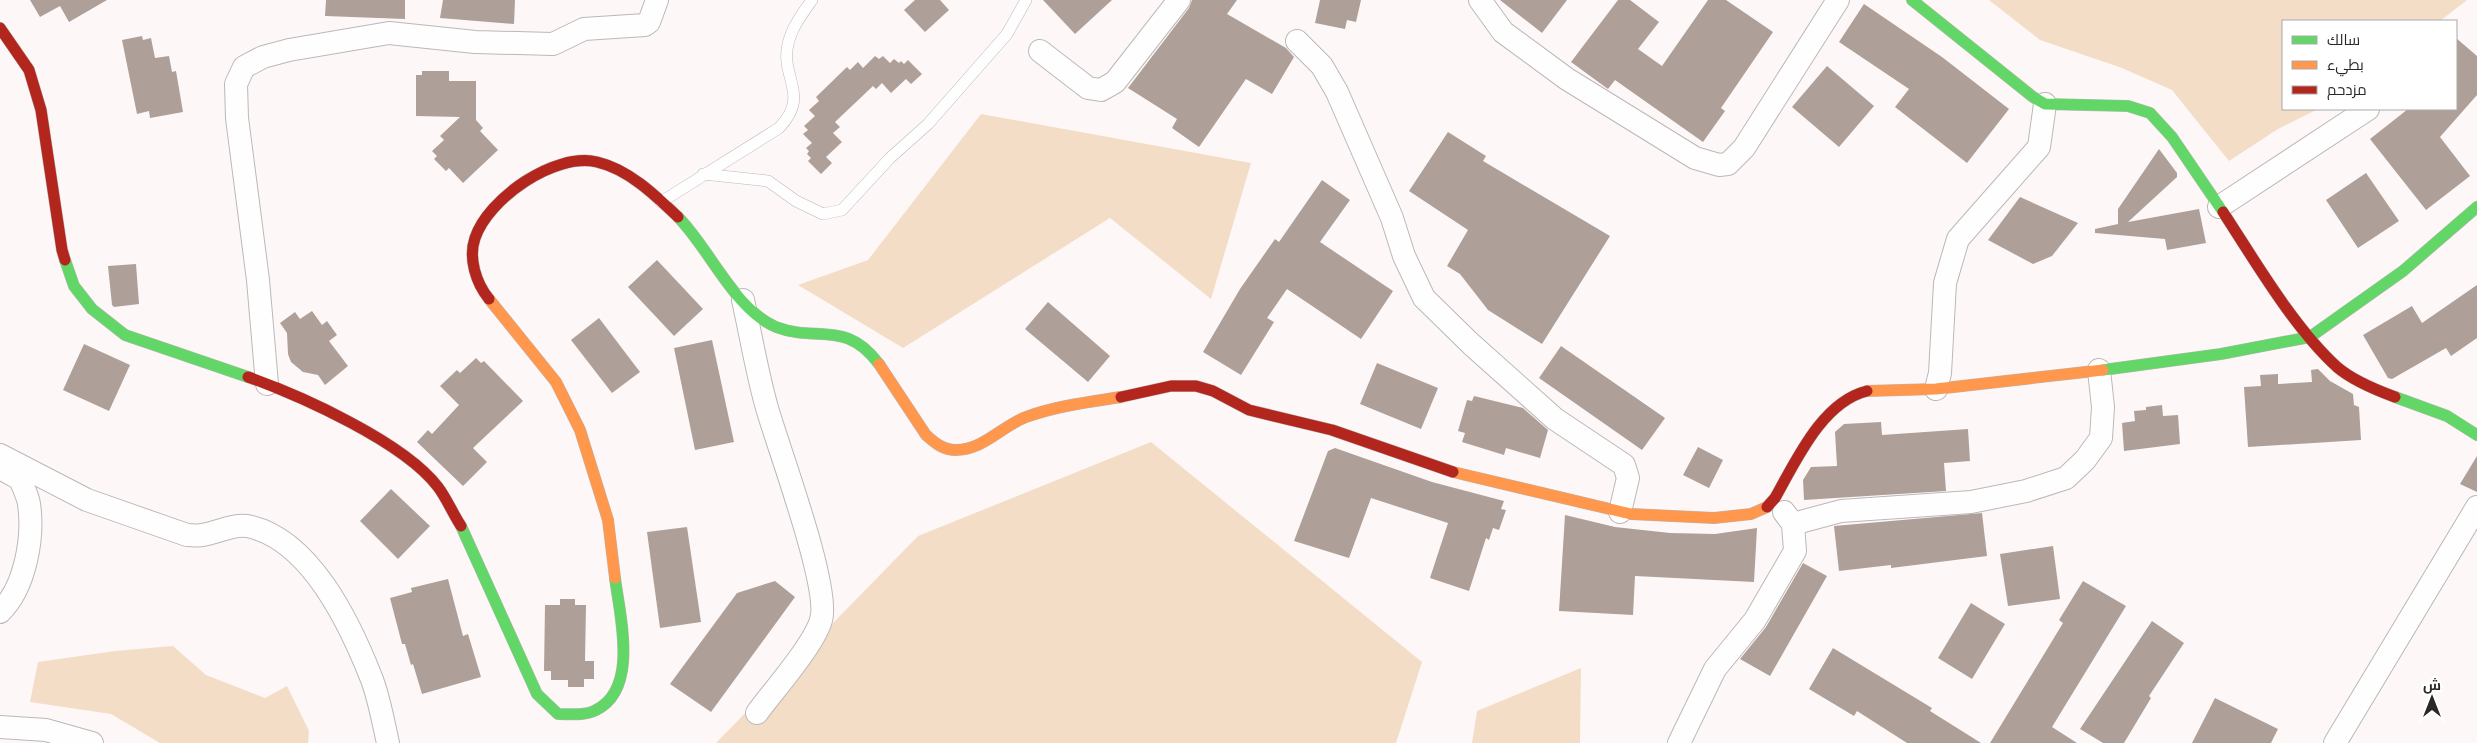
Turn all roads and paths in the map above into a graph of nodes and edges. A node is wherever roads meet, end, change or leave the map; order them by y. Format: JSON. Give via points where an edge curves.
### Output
{"nodes":[{"id":1,"x":656,"y":0,"type":"edge"},
{"id":2,"x":812,"y":0,"type":"edge"},
{"id":3,"x":1026,"y":0,"type":"edge"},
{"id":4,"x":1179,"y":0,"type":"edge"},
{"id":5,"x":1480,"y":0,"type":"edge"},
{"id":6,"x":1838,"y":0,"type":"edge"},
{"id":7,"x":1912,"y":0,"type":"edge"},
{"id":8,"x":0,"y":28,"type":"edge"},
{"id":9,"x":1297,"y":41,"type":"dead end"},
{"id":10,"x":1040,"y":51,"type":"dead end"},
{"id":11,"x":2045,"y":104,"type":"junction"},
{"id":12,"x":2366,"y":110,"type":"edge"},
{"id":13,"x":703,"y":174,"type":"junction"},
{"id":14,"x":661,"y":202,"type":"junction"},
{"id":15,"x":2219,"y":207,"type":"junction"},
{"id":16,"x":2477,"y":207,"type":"edge"},
{"id":17,"x":743,"y":300,"type":"junction"},
{"id":18,"x":2310,"y":337,"type":"junction"},
{"id":19,"x":2098,"y":370,"type":"junction"},
{"id":20,"x":267,"y":384,"type":"junction"},
{"id":21,"x":1936,"y":389,"type":"junction"},
{"id":22,"x":2477,"y":435,"type":"edge"},
{"id":23,"x":0,"y":455,"type":"edge"},
{"id":24,"x":0,"y":468,"type":"edge"},
{"id":25,"x":1775,"y":498,"type":"junction"},
{"id":26,"x":2477,"y":507,"type":"edge"},
{"id":27,"x":1620,"y":512,"type":"junction"},
{"id":28,"x":1792,"y":524,"type":"junction"},
{"id":29,"x":0,"y":612,"type":"edge"},
{"id":30,"x":756,"y":713,"type":"dead end"},
{"id":31,"x":0,"y":727,"type":"edge"},
{"id":32,"x":92,"y":743,"type":"edge"},
{"id":33,"x":388,"y":743,"type":"edge"},
{"id":34,"x":1679,"y":743,"type":"edge"},
{"id":35,"x":2335,"y":743,"type":"edge"}],
"edges":[{"from":1,"to":20,"type":"street","via":[[649,22],[645,24],[584,29],[553,44],[475,42],[388,33],[289,50],[263,57],[244,67],[236,84],[237,118],[258,280]]},
{"from":2,"to":13,"type":"lane","via":[[797,21],[788,45],[788,70],[795,97],[790,116],[779,128]]},
{"from":3,"to":13,"type":"lane","via":[[1007,34],[948,102],[842,210],[823,214],[796,201],[768,181]]},
{"from":4,"to":10,"type":"street","via":[[1115,82],[1101,90],[1088,88]]},
{"from":5,"to":6,"type":"street","via":[[1503,32],[1567,79],[1695,158],[1719,165],[1728,164],[1744,148]]},
{"from":7,"to":11,"type":"street","via":[[2033,98]]},
{"from":8,"to":20,"type":"street","via":[[29,70],[41,110],[62,250],[74,286],[85,301],[109,325],[125,335]]},
{"from":9,"to":27,"type":"street","via":[[1322,66],[1337,92],[1424,298],[1555,419],[1624,465],[1628,478]]},
{"from":11,"to":15,"type":"street","via":[[2128,106],[2150,113],[2172,138]]},
{"from":11,"to":21,"type":"street","via":[[2040,147],[1958,239],[1945,283],[1940,373]]},
{"from":12,"to":15,"type":"street"},
{"from":13,"to":14,"type":"lane"},
{"from":14,"to":17,"type":"street","via":[[698,240]]},
{"from":14,"to":20,"type":"street","via":[[612,166],[574,161],[540,173],[503,198],[474,237],[472,254],[477,280],[493,306],[556,382],[580,430],[608,520],[625,659],[620,685],[610,701],[595,710],[558,714],[540,698],[468,539],[438,488],[421,468],[351,423]]},
{"from":15,"to":18,"type":"street"},
{"from":16,"to":18,"type":"street","via":[[2403,271]]},
{"from":17,"to":27,"type":"street","via":[[771,325],[806,333],[835,333],[858,343],[889,377],[920,427],[941,448],[972,447],[1023,418],[1184,384],[1206,389],[1248,409],[1327,428],[1472,477]]},
{"from":17,"to":30,"type":"street","via":[[766,406],[811,548],[822,595],[822,619],[807,645]]},
{"from":18,"to":19,"type":"street","via":[[2221,354]]},
{"from":18,"to":22,"type":"street","via":[[2338,368],[2355,379],[2447,416]]},
{"from":19,"to":21,"type":"street"},
{"from":19,"to":28,"type":"street","via":[[2103,407],[2101,438],[2066,478],[2026,491],[1971,502],[1841,511]]},
{"from":21,"to":25,"type":"street","via":[[1873,390],[1852,395],[1814,430]]},
{"from":23,"to":33,"type":"street","via":[[88,500],[187,535],[246,526],[279,540],[312,568],[339,609],[372,678]]},
{"from":24,"to":29,"type":"street","via":[[20,479],[29,504],[28,546],[22,578],[7,606]]},
{"from":25,"to":27,"type":"street","via":[[1766,508],[1753,513],[1722,518],[1670,518]]},
{"from":25,"to":28,"type":"street"},
{"from":26,"to":35,"type":"street"},
{"from":28,"to":34,"type":"street","via":[[1795,551],[1755,620],[1715,669]]},
{"from":31,"to":32,"type":"street","via":[[46,730]]}]}
